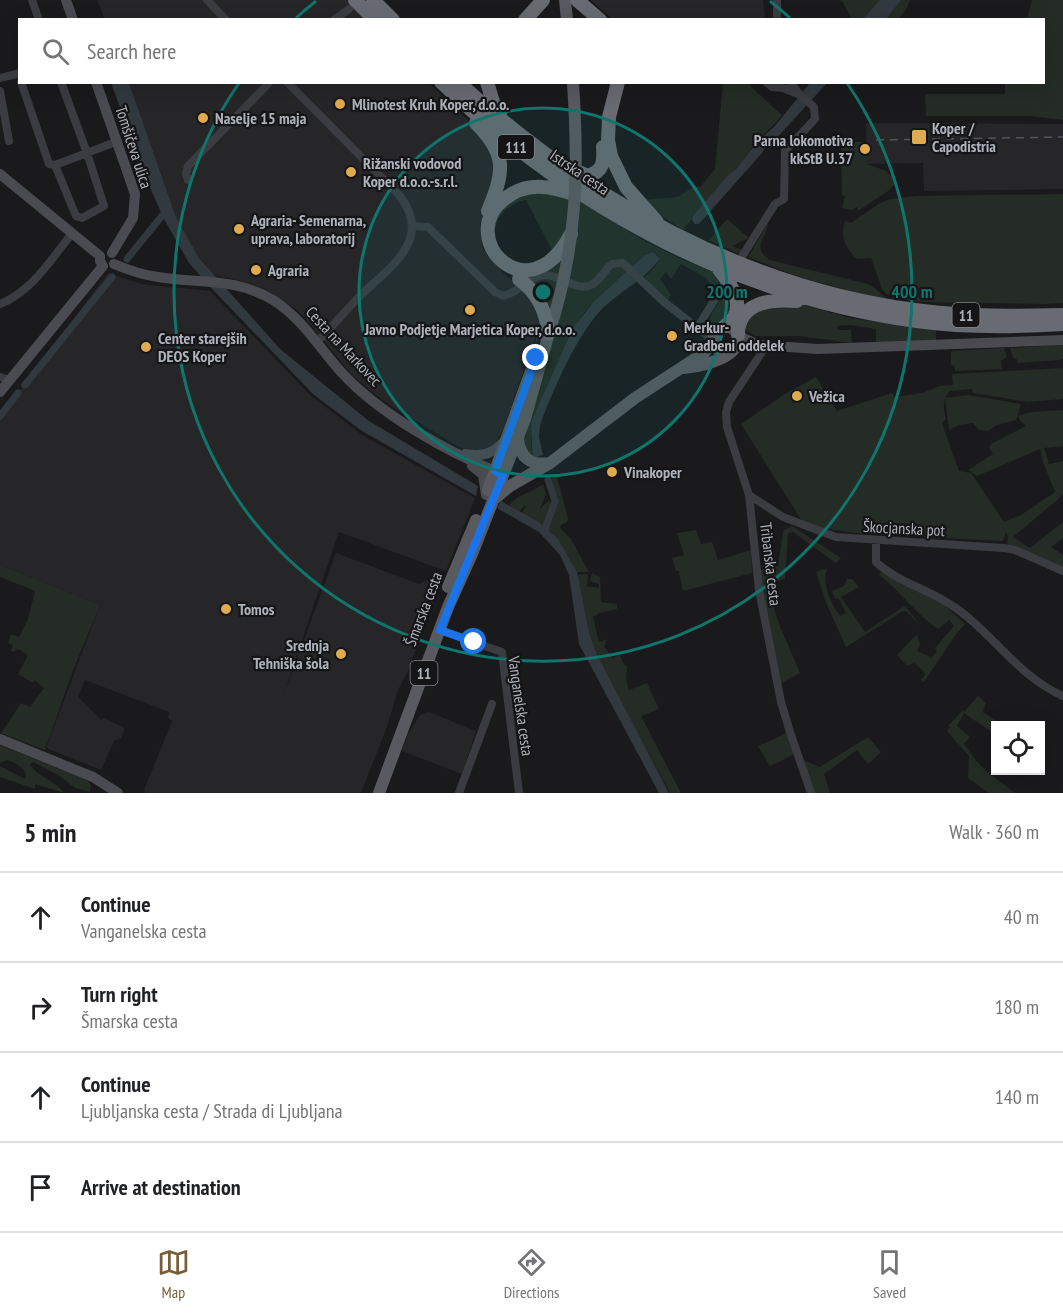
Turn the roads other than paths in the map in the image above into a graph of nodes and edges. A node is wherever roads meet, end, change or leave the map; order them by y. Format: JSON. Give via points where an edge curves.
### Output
{"nodes":[{"id":1,"x":32,"y":0,"type":"edge"},
{"id":2,"x":66,"y":0,"type":"edge"},
{"id":3,"x":207,"y":0,"type":"edge"},
{"id":4,"x":373,"y":0,"type":"edge"},
{"id":5,"x":543,"y":0,"type":"edge"},
{"id":6,"x":565,"y":0,"type":"edge"},
{"id":7,"x":577,"y":0,"type":"edge"},
{"id":8,"x":777,"y":0,"type":"edge"},
{"id":9,"x":352,"y":4,"type":"edge"},
{"id":10,"x":38,"y":18,"type":"edge"},
{"id":11,"x":72,"y":18,"type":"edge"},
{"id":12,"x":224,"y":18,"type":"edge"},
{"id":13,"x":336,"y":18,"type":"edge"},
{"id":14,"x":372,"y":18,"type":"edge"},
{"id":15,"x":391,"y":18,"type":"edge"},
{"id":16,"x":527,"y":18,"type":"edge"},
{"id":17,"x":567,"y":18,"type":"edge"},
{"id":18,"x":598,"y":18,"type":"edge"},
{"id":19,"x":777,"y":18,"type":"edge"},
{"id":20,"x":18,"y":77,"type":"edge"},
{"id":21,"x":0,"y":78,"type":"edge"},
{"id":22,"x":21,"y":84,"type":"edge"},
{"id":23,"x":62,"y":84,"type":"edge"},
{"id":24,"x":97,"y":84,"type":"edge"},
{"id":25,"x":268,"y":84,"type":"edge"},
{"id":26,"x":289,"y":84,"type":"edge"},
{"id":27,"x":488,"y":84,"type":"edge"},
{"id":28,"x":573,"y":84,"type":"edge"},
{"id":29,"x":769,"y":84,"type":"edge"},
{"id":30,"x":788,"y":84,"type":"edge"},
{"id":31,"x":614,"y":86,"type":"edge"},
{"id":32,"x":455,"y":88,"type":"edge"},
{"id":33,"x":0,"y":91,"type":"edge"},
{"id":34,"x":508,"y":125,"type":"junction"},
{"id":35,"x":9,"y":141,"type":"dead end"},
{"id":36,"x":118,"y":141,"type":"junction"},
{"id":37,"x":87,"y":153,"type":"junction"},
{"id":38,"x":557,"y":164,"type":"junction"},
{"id":39,"x":55,"y":165,"type":"junction"},
{"id":40,"x":2,"y":179,"type":"edge"},
{"id":41,"x":188,"y":180,"type":"dead end"},
{"id":42,"x":583,"y":195,"type":"junction"},
{"id":43,"x":412,"y":226,"type":"junction"},
{"id":44,"x":662,"y":228,"type":"junction"},
{"id":45,"x":572,"y":232,"type":"junction"},
{"id":46,"x":70,"y":236,"type":"dead end"},
{"id":47,"x":743,"y":255,"type":"dead end"},
{"id":48,"x":107,"y":260,"type":"junction"},
{"id":49,"x":716,"y":266,"type":"junction"},
{"id":50,"x":521,"y":278,"type":"junction"},
{"id":51,"x":724,"y":284,"type":"dead end"},
{"id":52,"x":808,"y":299,"type":"junction"},
{"id":53,"x":0,"y":304,"type":"edge"},
{"id":54,"x":1063,"y":315,"type":"edge"},
{"id":55,"x":1063,"y":324,"type":"edge"},
{"id":56,"x":722,"y":327,"type":"junction"},
{"id":57,"x":700,"y":328,"type":"junction"},
{"id":58,"x":739,"y":335,"type":"junction"},
{"id":59,"x":547,"y":338,"type":"junction"},
{"id":60,"x":1063,"y":340,"type":"edge"},
{"id":61,"x":318,"y":341,"type":"junction"},
{"id":62,"x":762,"y":345,"type":"junction"},
{"id":63,"x":723,"y":346,"type":"junction"},
{"id":64,"x":679,"y":370,"type":"junction"},
{"id":65,"x":5,"y":378,"type":"edge"},
{"id":66,"x":0,"y":392,"type":"edge"},
{"id":67,"x":514,"y":436,"type":"junction"},
{"id":68,"x":459,"y":453,"type":"junction"},
{"id":69,"x":550,"y":463,"type":"junction"},
{"id":70,"x":499,"y":473,"type":"junction"},
{"id":71,"x":534,"y":473,"type":"junction"},
{"id":72,"x":748,"y":495,"type":"junction"},
{"id":73,"x":490,"y":497,"type":"junction"},
{"id":74,"x":876,"y":541,"type":"junction"},
{"id":75,"x":1063,"y":571,"type":"edge"},
{"id":76,"x":440,"y":630,"type":"junction"},
{"id":77,"x":1063,"y":696,"type":"edge"},
{"id":78,"x":492,"y":704,"type":"dead end"},
{"id":79,"x":0,"y":739,"type":"edge"},
{"id":80,"x":102,"y":789,"type":"edge"},
{"id":81,"x":118,"y":793,"type":"edge"},
{"id":82,"x":371,"y":793,"type":"edge"},
{"id":83,"x":380,"y":793,"type":"edge"},
{"id":84,"x":459,"y":793,"type":"edge"},
{"id":85,"x":519,"y":793,"type":"edge"},
{"id":86,"x":812,"y":793,"type":"edge"}],
"edges":[{"from":1,"to":10,"type":"street"},
{"from":2,"to":11,"type":"street"},
{"from":3,"to":12,"type":"street"},
{"from":4,"to":15,"type":"highway"},
{"from":5,"to":16,"type":"highway"},
{"from":6,"to":17,"type":"main road"},
{"from":7,"to":18,"type":"highway"},
{"from":8,"to":19,"type":"street"},
{"from":9,"to":13,"type":"street"},
{"from":9,"to":14,"type":"highway"},
{"from":20,"to":21,"type":"street"},
{"from":22,"to":39,"type":"street","via":[[49,164]]},
{"from":23,"to":37,"type":"street"},
{"from":24,"to":36,"type":"street","name":"Tomšičeva ulica"},
{"from":25,"to":41,"type":"street","via":[[188,166]]},
{"from":26,"to":43,"type":"street","via":[[400,196],[411,215]]},
{"from":27,"to":34,"type":"highway","via":[[493,102]]},
{"from":28,"to":45,"type":"main road","number":"11","bridge":true,"via":[[577,176]]},
{"from":29,"to":30,"type":"street","via":[[774,88]]},
{"from":30,"to":47,"type":"street","via":[[814,107],[815,119],[785,151],[784,199],[775,204]]},
{"from":31,"to":38,"type":"highway","via":[[602,119],[604,160],[600,169],[586,176]]},
{"from":31,"to":44,"type":"highway","via":[[609,117],[611,156],[626,187]]},
{"from":32,"to":34,"type":"highway","name":"Istrska cesta","number":"111"},
{"from":32,"to":42,"type":"highway","name":"Istrska cesta","number":"111","via":[[523,153]]},
{"from":32,"to":50,"type":"highway","via":[[461,109],[496,149],[501,176],[484,222],[487,249],[495,262]]},
{"from":33,"to":35,"type":"street"},
{"from":34,"to":38,"type":"highway","name":"Istrska cesta","number":"11"},
{"from":36,"to":37,"type":"street"},
{"from":36,"to":48,"type":"street","name":"Tomšičeva ulica","via":[[135,205],[129,226]]},
{"from":37,"to":39,"type":"street"},
{"from":37,"to":39,"type":"street","via":[[104,206],[82,218],[76,216]]},
{"from":38,"to":44,"type":"highway","name":"Istrska cesta","number":"11"},
{"from":40,"to":48,"type":"street"},
{"from":42,"to":49,"type":"highway","name":"Istrska cesta","number":"111","via":[[659,240]]},
{"from":42,"to":50,"type":"highway","via":[[533,187],[515,192],[495,208],[488,226],[489,243],[497,257]]},
{"from":43,"to":50,"type":"street","via":[[428,227],[498,294],[508,295]]},
{"from":43,"to":61,"type":"street","via":[[409,243],[398,262]]},
{"from":44,"to":54,"type":"highway","number":"11","via":[[760,270],[869,302],[960,315]]},
{"from":45,"to":50,"type":"highway","via":[[560,253],[546,266]]},
{"from":45,"to":59,"type":"main road","number":"11","bridge":true,"via":[[561,292]]},
{"from":46,"to":53,"type":"street","via":[[37,277],[12,299]]},
{"from":48,"to":61,"type":"street","name":"Cesta na Markovec","via":[[146,275],[232,284],[261,294],[282,306]]},
{"from":48,"to":65,"type":"street","name":"Tomšičeva ulica"},
{"from":49,"to":52,"type":"highway","number":"111"},
{"from":49,"to":56,"type":"highway","via":[[732,285],[737,303],[729,324]]},
{"from":50,"to":57,"type":"street","via":[[547,274],[587,286],[615,262],[623,263],[671,309]]},
{"from":50,"to":59,"type":"highway","bridge":true,"via":[[541,302]]},
{"from":51,"to":57,"type":"street"},
{"from":52,"to":55,"type":"highway","number":"11","via":[[920,322],[1007,327]]},
{"from":52,"to":58,"type":"highway","via":[[761,303],[745,315]]},
{"from":56,"to":57,"type":"street"},
{"from":56,"to":58,"type":"main road","via":[[733,328]]},
{"from":56,"to":63,"type":"main road","via":[[714,333]]},
{"from":57,"to":63,"type":"street"},
{"from":58,"to":62,"type":"street"},
{"from":58,"to":63,"type":"main road","via":[[739,342]]},
{"from":59,"to":67,"type":"main road","number":"11"},
{"from":60,"to":62,"type":"street","via":[[818,350]]},
{"from":61,"to":68,"type":"street","name":"Cesta na Markovec","via":[[364,394]]},
{"from":62,"to":63,"type":"street"},
{"from":62,"to":72,"type":"street","name":"Tribanska cesta","via":[[726,412]]},
{"from":63,"to":64,"type":"main road","via":[[704,352]]},
{"from":63,"to":64,"type":"main road","via":[[720,358]]},
{"from":64,"to":69,"type":"main road","via":[[635,398]]},
{"from":65,"to":66,"type":"street","name":"Tomšičeva ulica"},
{"from":67,"to":68,"type":"street","via":[[490,454]]},
{"from":67,"to":69,"type":"main road","via":[[523,457],[535,463]]},
{"from":67,"to":70,"type":"main road","number":"11"},
{"from":68,"to":70,"type":"street","name":"Cesta na Markovec"},
{"from":68,"to":73,"type":"street","via":[[483,475]]},
{"from":69,"to":71,"type":"main road"},
{"from":70,"to":71,"type":"main road","via":[[516,477]]},
{"from":70,"to":73,"type":"main road","name":"Šmarska cesta","number":"11"},
{"from":71,"to":73,"type":"main road"},
{"from":72,"to":74,"type":"street","name":"Škocjanska pot","via":[[809,528],[836,537]]},
{"from":72,"to":86,"type":"street","name":"Tribanska cesta","via":[[759,590],[781,702]]},
{"from":73,"to":76,"type":"main road","name":"Šmarska cesta","number":"11"},
{"from":73,"to":82,"type":"main road","name":"Šmarska cesta","number":"11","via":[[439,611]]},
{"from":74,"to":75,"type":"street","name":"Škocjanska pot","via":[[1004,548]]},
{"from":74,"to":77,"type":"street","via":[[876,562],[885,570],[949,603],[983,629],[1039,684]]},
{"from":76,"to":83,"type":"main road","name":"Šmarska cesta","number":"11"},
{"from":76,"to":85,"type":"street","name":"Vanganelska cesta","via":[[502,652]]},
{"from":78,"to":84,"type":"street"},
{"from":79,"to":80,"type":"street","via":[[93,777]]},
{"from":80,"to":81,"type":"street"}]}
